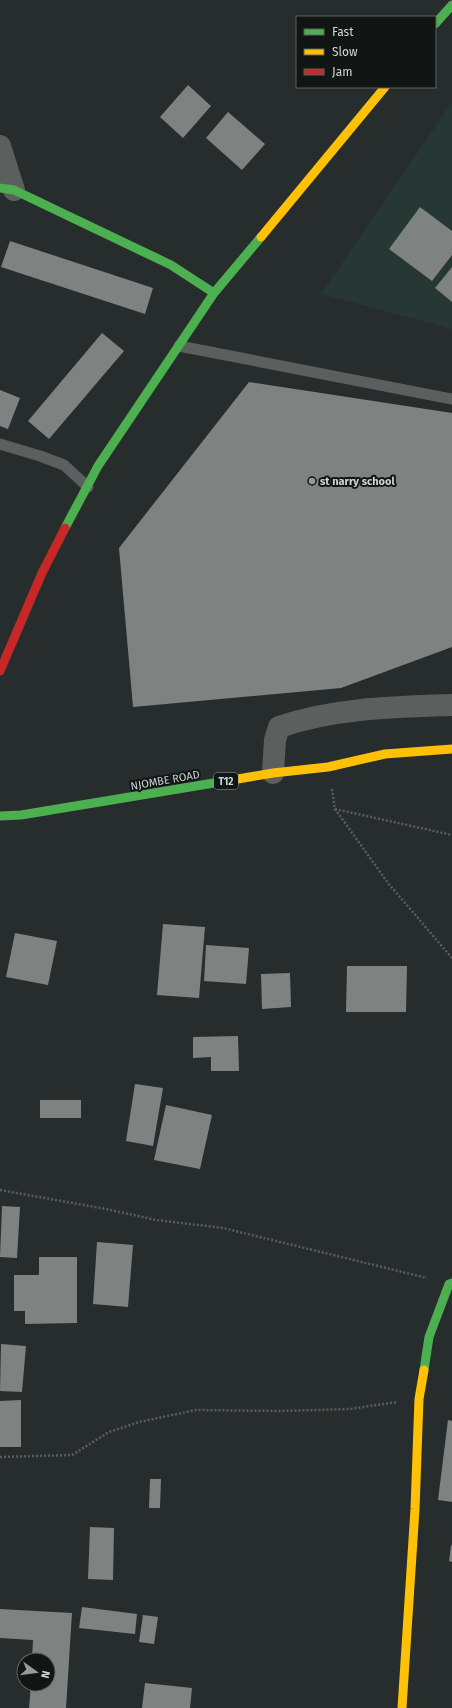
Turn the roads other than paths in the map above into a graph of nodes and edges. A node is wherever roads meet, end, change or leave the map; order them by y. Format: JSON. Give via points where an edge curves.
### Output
{"nodes":[{"id":1,"x":452,"y":5,"type":"edge"},
{"id":2,"x":443,"y":20,"type":"edge"},
{"id":3,"x":384,"y":88,"type":"edge"},
{"id":4,"x":0,"y":146,"type":"edge"},
{"id":5,"x":7,"y":189,"type":"edge"},
{"id":6,"x":214,"y":293,"type":"junction"},
{"id":7,"x":179,"y":346,"type":"junction"},
{"id":8,"x":452,"y":399,"type":"edge"},
{"id":9,"x":0,"y":444,"type":"edge"},
{"id":10,"x":88,"y":487,"type":"junction"},
{"id":11,"x":0,"y":670,"type":"edge"},
{"id":12,"x":452,"y":705,"type":"edge"},
{"id":13,"x":452,"y":749,"type":"edge"},
{"id":14,"x":273,"y":773,"type":"junction"},
{"id":15,"x":0,"y":816,"type":"edge"},
{"id":16,"x":451,"y":1283,"type":"edge"},
{"id":17,"x":402,"y":1708,"type":"edge"}],
"edges":[{"from":1,"to":2,"type":"main road"},
{"from":3,"to":6,"type":"main road"},
{"from":4,"to":5,"type":"street"},
{"from":5,"to":6,"type":"main road","via":[[171,265]]},
{"from":6,"to":7,"type":"main road"},
{"from":7,"to":8,"type":"lane"},
{"from":7,"to":10,"type":"main road","via":[[98,466]]},
{"from":9,"to":10,"type":"lane","via":[[64,465]]},
{"from":10,"to":11,"type":"main road","via":[[42,573]]},
{"from":12,"to":14,"type":"street","via":[[405,706],[331,713],[301,719],[279,727],[275,740]]},
{"from":13,"to":14,"type":"main road","name":"NJOMBE ROAD","number":"T12","via":[[385,754],[328,767]]},
{"from":14,"to":15,"type":"main road","name":"NJOMBE ROAD","number":"T12","via":[[106,802]]},
{"from":16,"to":17,"type":"main road","via":[[429,1337],[419,1399],[415,1509]]}]}
